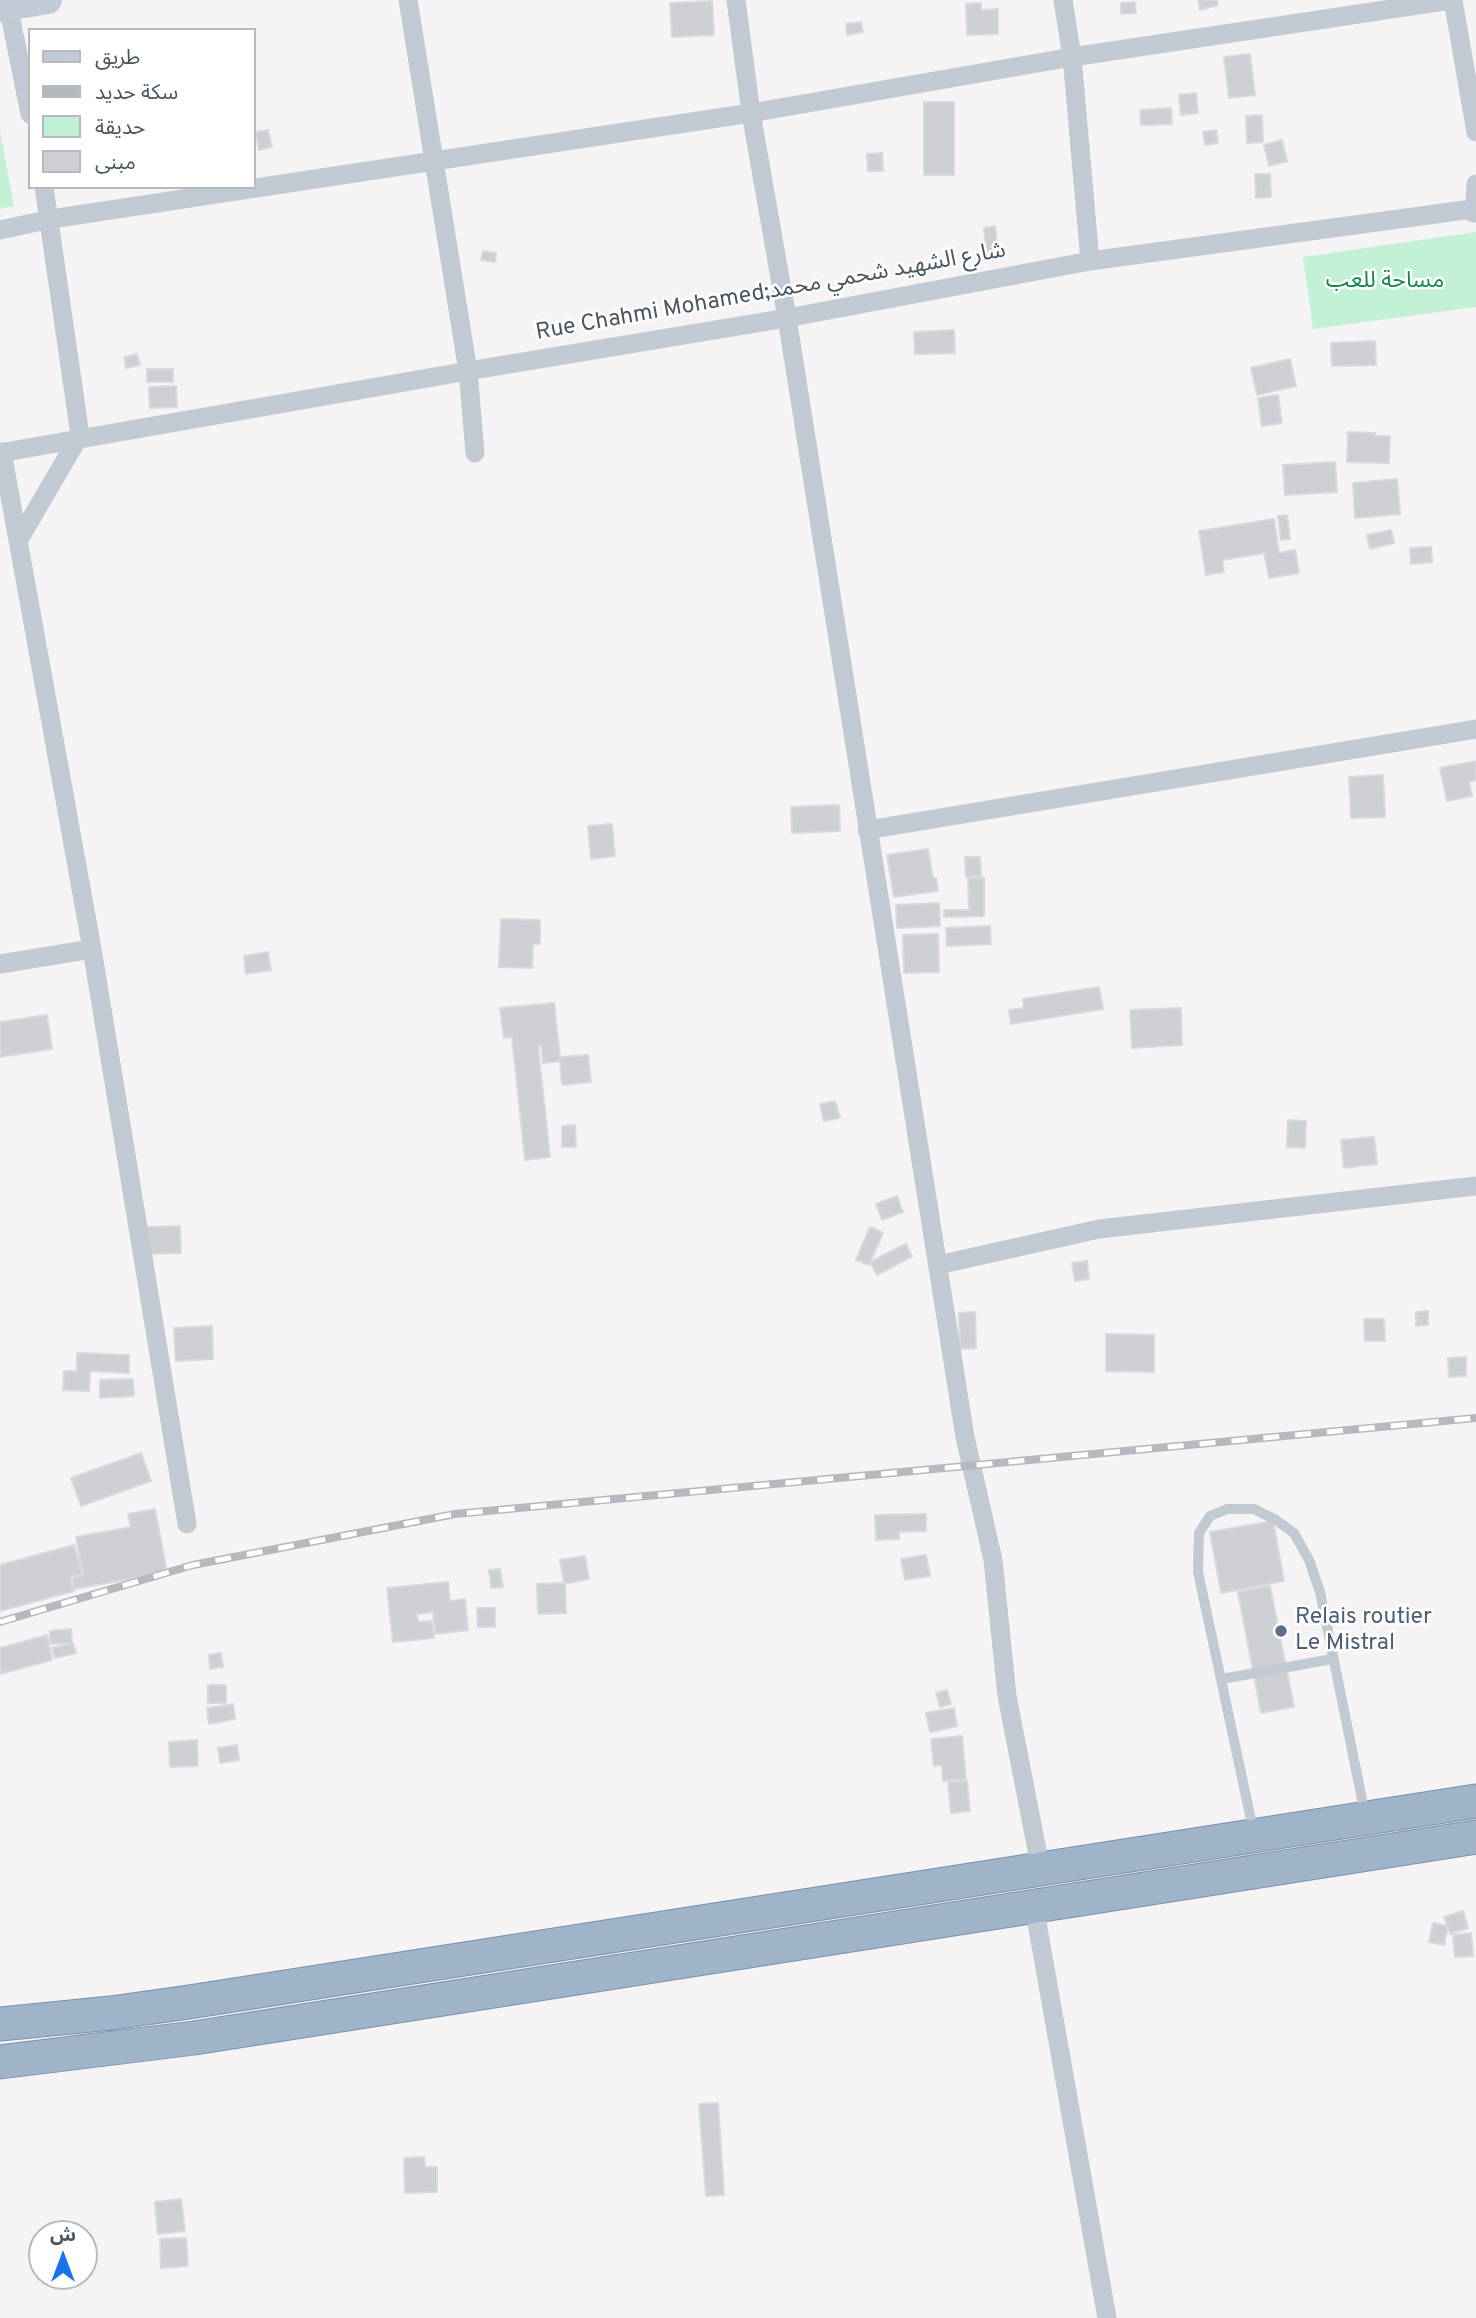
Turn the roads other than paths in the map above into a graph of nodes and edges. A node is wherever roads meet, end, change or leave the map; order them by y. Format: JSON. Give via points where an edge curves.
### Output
{"nodes":[{"id":1,"x":48,"y":0,"type":"edge"},
{"id":2,"x":408,"y":0,"type":"edge"},
{"id":3,"x":736,"y":0,"type":"edge"},
{"id":4,"x":1063,"y":0,"type":"edge"},
{"id":5,"x":1452,"y":0,"type":"edge"},
{"id":6,"x":5,"y":5,"type":"edge"},
{"id":7,"x":1072,"y":57,"type":"junction"},
{"id":8,"x":28,"y":105,"type":"edge"},
{"id":9,"x":751,"y":113,"type":"junction"},
{"id":10,"x":1476,"y":132,"type":"edge"},
{"id":11,"x":435,"y":160,"type":"junction"},
{"id":12,"x":1476,"y":184,"type":"edge"},
{"id":13,"x":256,"y":188,"type":"edge"},
{"id":14,"x":44,"y":189,"type":"edge"},
{"id":15,"x":246,"y":189,"type":"edge"},
{"id":16,"x":1475,"y":213,"type":"edge"},
{"id":17,"x":51,"y":219,"type":"junction"},
{"id":18,"x":0,"y":230,"type":"edge"},
{"id":19,"x":1090,"y":261,"type":"junction"},
{"id":20,"x":787,"y":318,"type":"junction"},
{"id":21,"x":468,"y":371,"type":"junction"},
{"id":22,"x":77,"y":440,"type":"junction"},
{"id":23,"x":1,"y":452,"type":"edge"},
{"id":24,"x":475,"y":453,"type":"dead end"},
{"id":25,"x":18,"y":541,"type":"junction"},
{"id":26,"x":1476,"y":729,"type":"edge"},
{"id":27,"x":867,"y":830,"type":"junction"},
{"id":28,"x":92,"y":949,"type":"junction"},
{"id":29,"x":0,"y":964,"type":"edge"},
{"id":30,"x":1476,"y":1186,"type":"edge"},
{"id":31,"x":938,"y":1265,"type":"junction"},
{"id":32,"x":187,"y":1524,"type":"dead end"},
{"id":33,"x":1332,"y":1659,"type":"junction"},
{"id":34,"x":1222,"y":1679,"type":"junction"},
{"id":35,"x":1476,"y":1801,"type":"edge"},
{"id":36,"x":1366,"y":1818,"type":"junction"},
{"id":37,"x":1254,"y":1834,"type":"junction"},
{"id":38,"x":1476,"y":1837,"type":"edge"},
{"id":39,"x":1037,"y":1850,"type":"dead end"},
{"id":40,"x":1034,"y":1906,"type":"junction"},
{"id":41,"x":0,"y":2024,"type":"edge"},
{"id":42,"x":0,"y":2062,"type":"edge"},
{"id":43,"x":1107,"y":2318,"type":"edge"}],
"edges":[{"from":1,"to":6,"type":"main road"},
{"from":2,"to":11,"type":"street"},
{"from":3,"to":9,"type":"street"},
{"from":4,"to":7,"type":"street"},
{"from":5,"to":7,"type":"street"},
{"from":5,"to":10,"type":"street"},
{"from":6,"to":8,"type":"street"},
{"from":7,"to":9,"type":"street"},
{"from":7,"to":19,"type":"street"},
{"from":9,"to":11,"type":"street"},
{"from":9,"to":20,"type":"street"},
{"from":11,"to":13,"type":"street"},
{"from":11,"to":21,"type":"street"},
{"from":12,"to":16,"type":"street"},
{"from":14,"to":17,"type":"street"},
{"from":15,"to":17,"type":"street"},
{"from":16,"to":19,"type":"street","name":"Rue Chahmi Mohamed;شارع الشهيد شحمي محمد","via":[[1465,210]]},
{"from":17,"to":18,"type":"street"},
{"from":17,"to":22,"type":"street","via":[[80,435]]},
{"from":19,"to":20,"type":"street","name":"Rue Chahmi Mohamed;شارع الشهيد شحمي محمد"},
{"from":20,"to":21,"type":"street","name":"Rue Chahmi Mohamed;شارع الشهيد شحمي محمد"},
{"from":20,"to":27,"type":"street"},
{"from":21,"to":22,"type":"street","name":"Rue Chahmi Mohamed;شارع الشهيد شحمي محمد"},
{"from":21,"to":24,"type":"street"},
{"from":22,"to":23,"type":"street","name":"Rue Chahmi Mohamed;شارع الشهيد شحمي محمد"},
{"from":22,"to":25,"type":"street"},
{"from":23,"to":25,"type":"street"},
{"from":25,"to":28,"type":"street"},
{"from":26,"to":27,"type":"street"},
{"from":27,"to":31,"type":"street"},
{"from":28,"to":29,"type":"street"},
{"from":28,"to":32,"type":"street"},
{"from":30,"to":31,"type":"street","via":[[1099,1229]]},
{"from":31,"to":39,"type":"street","via":[[965,1437],[993,1560],[1007,1696]]},
{"from":33,"to":34,"type":"lane"},
{"from":33,"to":34,"type":"lane","via":[[1320,1592],[1294,1533],[1254,1509],[1227,1509],[1210,1516],[1199,1533],[1198,1572]]},
{"from":33,"to":36,"type":"lane"},
{"from":34,"to":37,"type":"lane"},
{"from":35,"to":36,"type":"highway"},
{"from":36,"to":37,"type":"highway"},
{"from":37,"to":41,"type":"highway","via":[[189,2002]]},
{"from":38,"to":40,"type":"highway"},
{"from":40,"to":42,"type":"highway","via":[[194,2038]]},
{"from":40,"to":43,"type":"street"}]}
